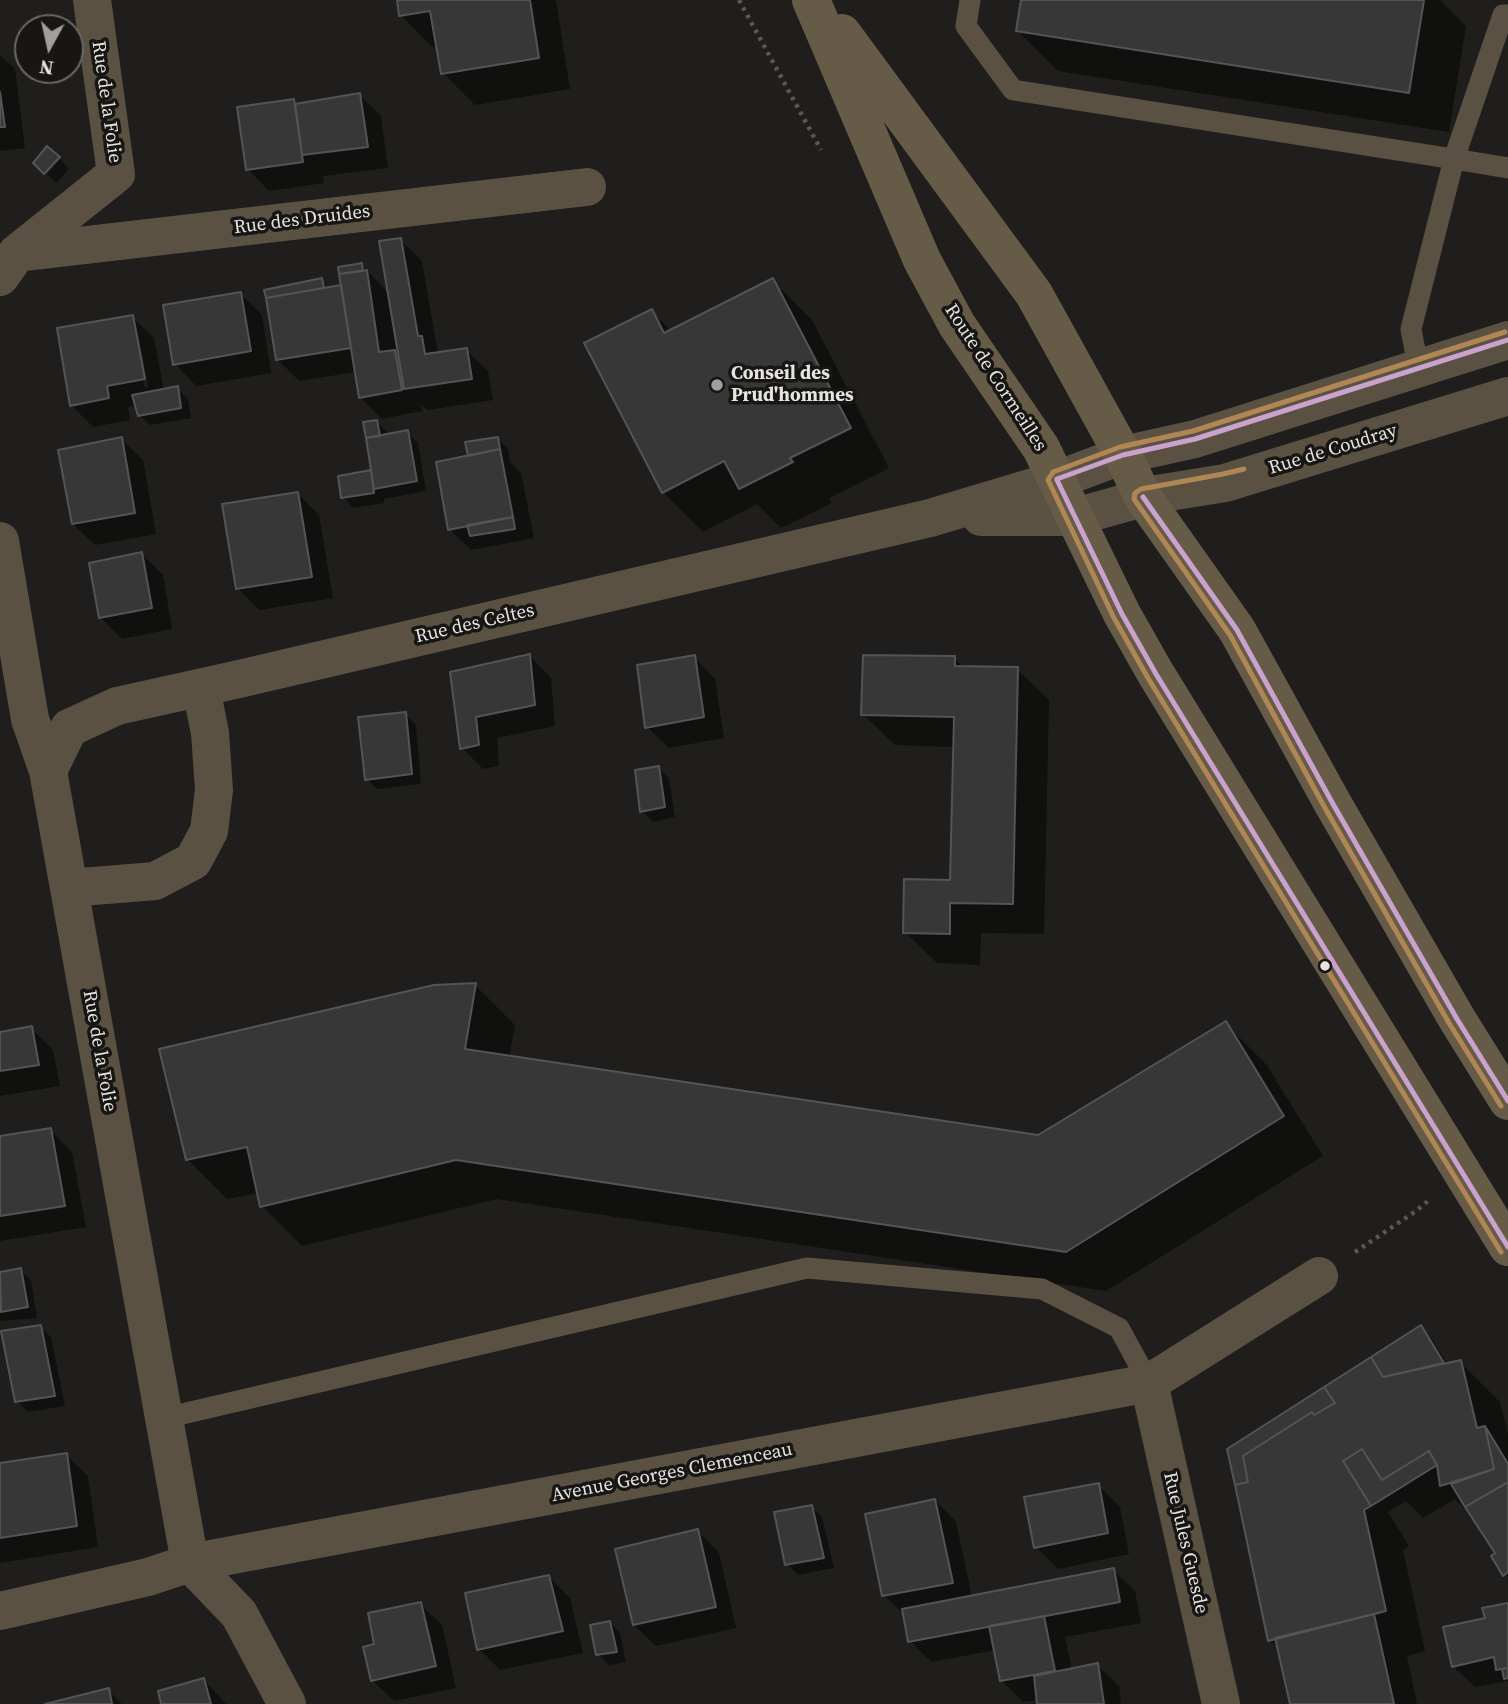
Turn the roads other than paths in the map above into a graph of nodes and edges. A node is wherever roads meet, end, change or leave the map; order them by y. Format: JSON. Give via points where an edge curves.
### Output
{"nodes":[{"id":1,"x":92,"y":0,"type":"edge"},
{"id":2,"x":811,"y":0,"type":"edge"},
{"id":3,"x":817,"y":0,"type":"edge"},
{"id":4,"x":970,"y":0,"type":"edge"},
{"id":5,"x":1508,"y":15,"type":"edge"},
{"id":6,"x":1454,"y":159,"type":"junction"},
{"id":7,"x":1508,"y":168,"type":"edge"},
{"id":8,"x":587,"y":187,"type":"dead end"},
{"id":9,"x":9,"y":265,"type":"edge"},
{"id":10,"x":1508,"y":340,"type":"edge"},
{"id":11,"x":1419,"y":367,"type":"junction"},
{"id":12,"x":1508,"y":396,"type":"edge"},
{"id":13,"x":1123,"y":455,"type":"junction"},
{"id":14,"x":1057,"y":480,"type":"junction"},
{"id":15,"x":1143,"y":497,"type":"junction"},
{"id":16,"x":1075,"y":517,"type":"junction"},
{"id":17,"x":930,"y":518,"type":"junction"},
{"id":18,"x":0,"y":541,"type":"edge"},
{"id":19,"x":201,"y":688,"type":"junction"},
{"id":20,"x":48,"y":771,"type":"junction"},
{"id":21,"x":69,"y":888,"type":"junction"},
{"id":22,"x":1508,"y":1101,"type":"edge"},
{"id":23,"x":1508,"y":1247,"type":"edge"},
{"id":24,"x":1319,"y":1276,"type":"road end"},
{"id":25,"x":1149,"y":1382,"type":"junction"},
{"id":26,"x":165,"y":1418,"type":"junction"},
{"id":27,"x":190,"y":1563,"type":"junction"},
{"id":28,"x":0,"y":1611,"type":"edge"},
{"id":29,"x":287,"y":1704,"type":"edge"},
{"id":30,"x":1221,"y":1704,"type":"edge"}],
"edges":[{"from":1,"to":9,"type":"street","name":"Rue de la Folie","via":[[116,174]]},
{"from":2,"to":14,"type":"main road","name":"Route de Cormeilles","via":[[922,260],[957,325],[1041,448]]},
{"from":3,"to":13,"type":"main road","via":[[1034,294]]},
{"from":4,"to":6,"type":"lane","via":[[966,26],[1013,90]]},
{"from":5,"to":6,"type":"lane","via":[[1503,15]]},
{"from":6,"to":7,"type":"lane"},
{"from":6,"to":11,"type":"lane","via":[[1411,328]]},
{"from":8,"to":9,"type":"street","name":"Rue des Druides"},
{"from":10,"to":11,"type":"street"},
{"from":11,"to":13,"type":"street","via":[[1195,439]]},
{"from":12,"to":15,"type":"street","name":"Rue de Coudray","via":[[1225,483]]},
{"from":13,"to":14,"type":"street"},
{"from":13,"to":15,"type":"main road"},
{"from":14,"to":16,"type":"main road","name":"Route de Cormeilles"},
{"from":14,"to":17,"type":"street","name":"Rue des Celtes"},
{"from":15,"to":16,"type":"street","name":"Rue de Coudray"},
{"from":15,"to":22,"type":"main road","via":[[1237,630]]},
{"from":16,"to":17,"type":"street","name":"Rue des Celtes"},
{"from":16,"to":23,"type":"main road","name":"Route de Cormeilles","via":[[1156,674]]},
{"from":17,"to":19,"type":"street","name":"Rue des Celtes"},
{"from":18,"to":20,"type":"street","name":"Rue de la Folie","via":[[30,719]]},
{"from":19,"to":20,"type":"street","name":"Rue des Celtes","via":[[117,705],[69,728]]},
{"from":19,"to":21,"type":"street","via":[[214,790],[209,831],[193,861],[155,881]]},
{"from":20,"to":21,"type":"street","name":"Rue de la Folie"},
{"from":21,"to":26,"type":"street","name":"Rue de la Folie"},
{"from":24,"to":25,"type":"street","name":"Avenue Georges Clemenceau"},
{"from":25,"to":26,"type":"lane","via":[[1119,1328],[1042,1289],[807,1268]]},
{"from":25,"to":27,"type":"street","name":"Avenue Georges Clemenceau"},
{"from":25,"to":30,"type":"street","name":"Rue Jules Guesde"},
{"from":26,"to":27,"type":"street","name":"Rue de la Folie"},
{"from":27,"to":28,"type":"street","name":"Avenue Georges Clemenceau"},
{"from":27,"to":29,"type":"street","via":[[239,1614]]}]}
